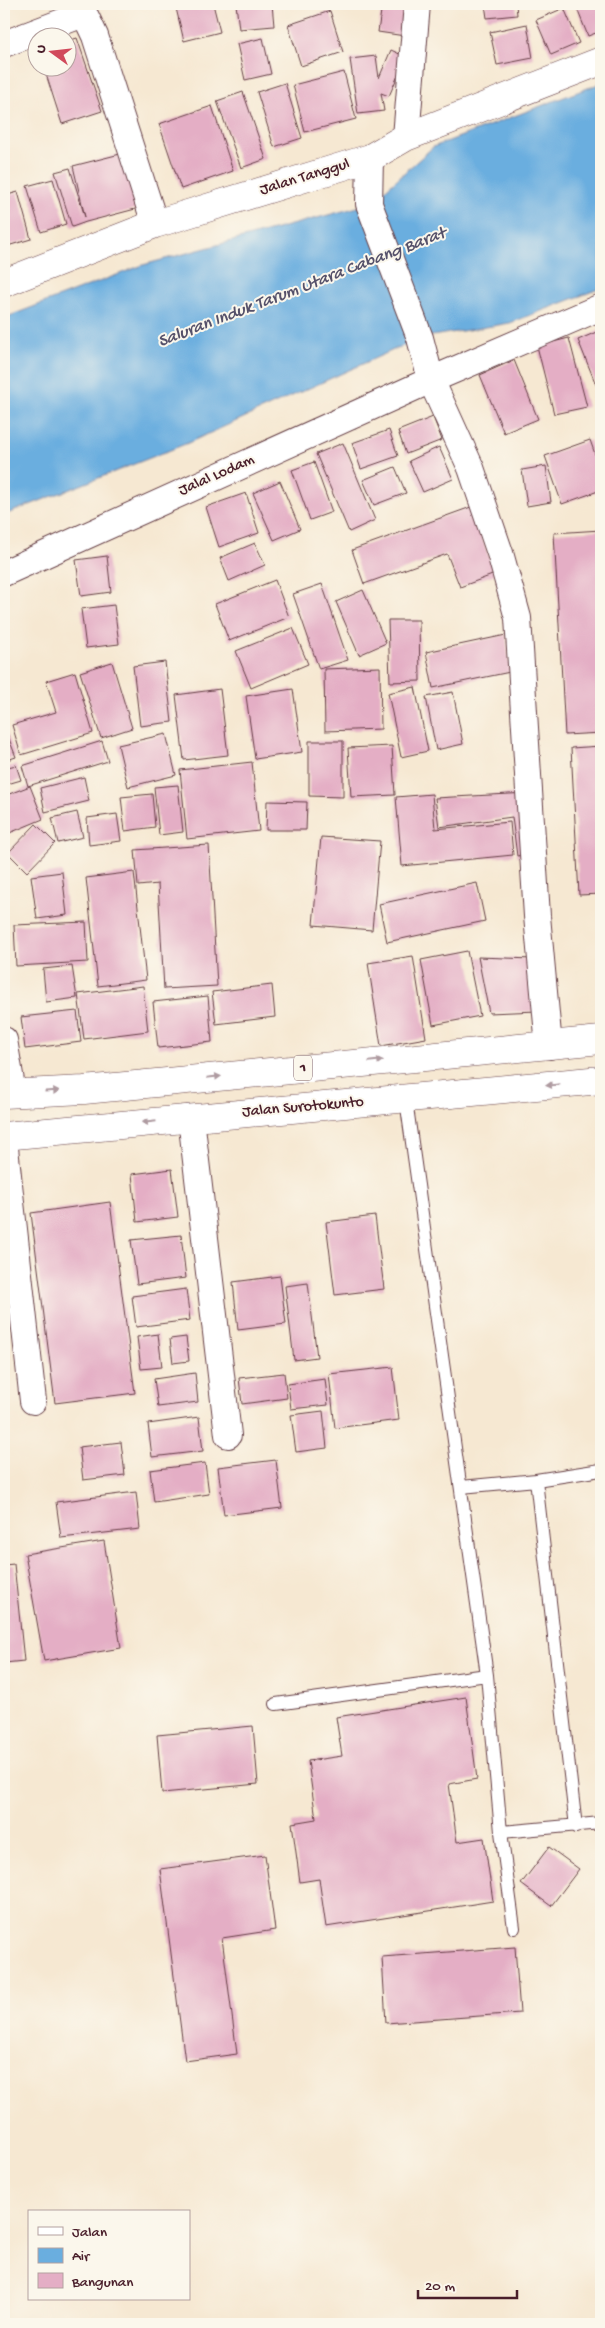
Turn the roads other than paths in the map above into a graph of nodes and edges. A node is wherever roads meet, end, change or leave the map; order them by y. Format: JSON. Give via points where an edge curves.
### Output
{"nodes":[{"id":1,"x":417,"y":4,"type":"edge"},
{"id":2,"x":4,"y":44,"type":"edge"},
{"id":3,"x":601,"y":61,"type":"edge"},
{"id":4,"x":406,"y":137,"type":"junction"},
{"id":5,"x":370,"y":158,"type":"junction"},
{"id":6,"x":155,"y":224,"type":"junction"},
{"id":7,"x":4,"y":283,"type":"edge"},
{"id":8,"x":601,"y":307,"type":"edge"},
{"id":9,"x":431,"y":380,"type":"junction"},
{"id":10,"x":4,"y":572,"type":"edge"},
{"id":11,"x":4,"y":1040,"type":"edge"},
{"id":12,"x":601,"y":1040,"type":"edge"},
{"id":13,"x":548,"y":1046,"type":"junction"},
{"id":14,"x":601,"y":1080,"type":"edge"},
{"id":15,"x":84,"y":1090,"type":"junction"},
{"id":16,"x":9,"y":1094,"type":"edge"},
{"id":17,"x":406,"y":1100,"type":"junction"},
{"id":18,"x":191,"y":1118,"type":"junction"},
{"id":19,"x":89,"y":1129,"type":"junction"},
{"id":20,"x":4,"y":1138,"type":"edge"},
{"id":21,"x":34,"y":1401,"type":"dead end"},
{"id":22,"x":228,"y":1435,"type":"dead end"},
{"id":23,"x":601,"y":1470,"type":"edge"},
{"id":24,"x":536,"y":1480,"type":"junction"},
{"id":25,"x":461,"y":1487,"type":"junction"},
{"id":26,"x":487,"y":1675,"type":"junction"},
{"id":27,"x":276,"y":1704,"type":"dead end"},
{"id":28,"x":601,"y":1823,"type":"edge"},
{"id":29,"x":576,"y":1827,"type":"junction"},
{"id":30,"x":502,"y":1832,"type":"junction"},
{"id":31,"x":514,"y":1928,"type":"dead end"}],
"edges":[{"from":1,"to":4,"type":"street"},
{"from":2,"to":6,"type":"street","via":[[78,16],[86,18],[95,36]]},
{"from":3,"to":4,"type":"main road","name":"Jalan Tanggul"},
{"from":4,"to":5,"type":"main road","name":"Jalan Tanggul"},
{"from":5,"to":6,"type":"main road","name":"Jalan Tanggul"},
{"from":5,"to":9,"type":"street","via":[[369,204],[420,338]]},
{"from":6,"to":7,"type":"main road","name":"Jalan Tanggul"},
{"from":8,"to":9,"type":"street","name":"Jalal Lodam"},
{"from":9,"to":10,"type":"street","name":"Jalal Lodam"},
{"from":9,"to":13,"type":"street","via":[[471,468],[518,618]]},
{"from":11,"to":16,"type":"street"},
{"from":12,"to":13,"type":"main road","number":"1"},
{"from":15,"to":13,"type":"main road","number":"1","one_way":true},
{"from":14,"to":17,"type":"main road","name":"Jalan Surotokunto","one_way":true},
{"from":16,"to":15,"type":"main road","number":"1","one_way":true},
{"from":15,"to":19,"type":"main road"},
{"from":17,"to":18,"type":"main road","name":"Jalan Surotokunto"},
{"from":17,"to":25,"type":"lane"},
{"from":18,"to":19,"type":"main road","name":"Jalan Surotokunto","one_way":true},
{"from":18,"to":22,"type":"street"},
{"from":19,"to":20,"type":"main road","name":"Jalan Surotokunto"},
{"from":20,"to":21,"type":"street"},
{"from":23,"to":24,"type":"lane"},
{"from":24,"to":25,"type":"lane"},
{"from":24,"to":29,"type":"lane"},
{"from":25,"to":26,"type":"lane"},
{"from":26,"to":27,"type":"lane"},
{"from":26,"to":30,"type":"lane"},
{"from":28,"to":29,"type":"lane"},
{"from":29,"to":30,"type":"lane"},
{"from":30,"to":31,"type":"lane"}]}
